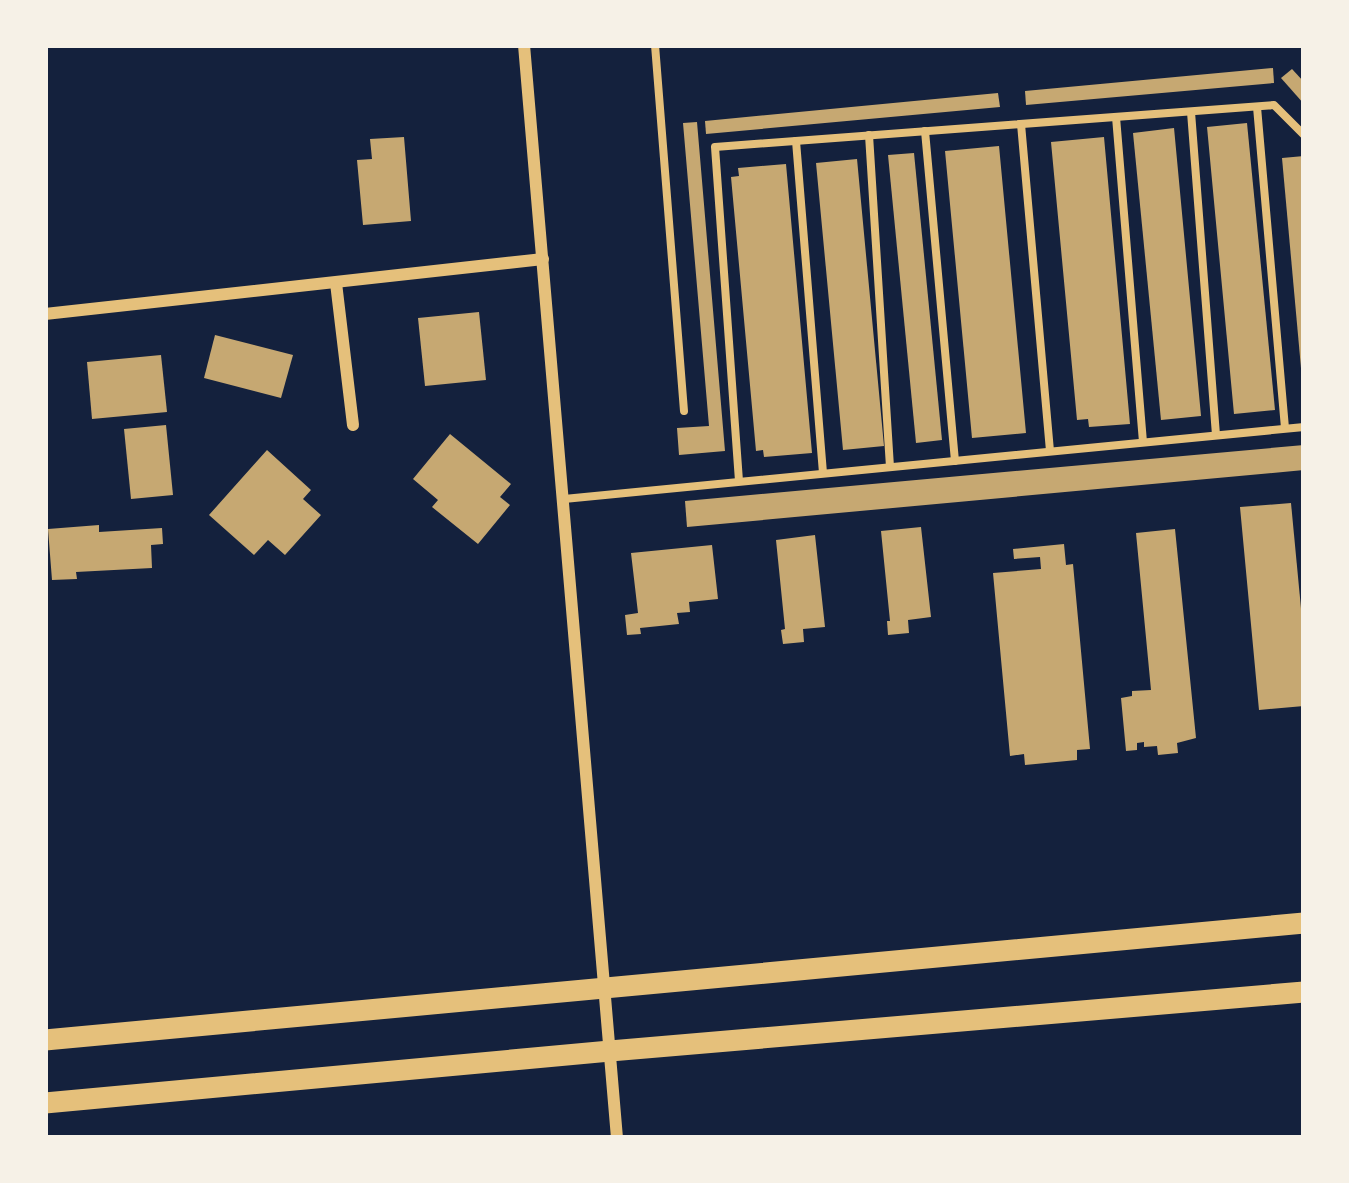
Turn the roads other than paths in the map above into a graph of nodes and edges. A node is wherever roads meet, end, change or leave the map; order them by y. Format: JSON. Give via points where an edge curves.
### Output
{"nodes":[{"id":1,"x":524,"y":45,"type":"edge"},
{"id":2,"x":655,"y":45,"type":"edge"},
{"id":3,"x":1257,"y":107,"type":"junction"},
{"id":4,"x":1191,"y":112,"type":"junction"},
{"id":5,"x":1116,"y":117,"type":"junction"},
{"id":6,"x":1021,"y":124,"type":"junction"},
{"id":7,"x":925,"y":131,"type":"junction"},
{"id":8,"x":869,"y":135,"type":"junction"},
{"id":9,"x":1304,"y":135,"type":"edge"},
{"id":10,"x":796,"y":141,"type":"junction"},
{"id":11,"x":543,"y":259,"type":"junction"},
{"id":12,"x":336,"y":283,"type":"junction"},
{"id":13,"x":45,"y":314,"type":"edge"},
{"id":14,"x":684,"y":411,"type":"dead end"},
{"id":15,"x":353,"y":425,"type":"dead end"},
{"id":16,"x":1304,"y":427,"type":"edge"},
{"id":17,"x":1286,"y":428,"type":"junction"},
{"id":18,"x":1216,"y":435,"type":"junction"},
{"id":19,"x":1143,"y":442,"type":"junction"},
{"id":20,"x":1050,"y":452,"type":"junction"},
{"id":21,"x":955,"y":461,"type":"junction"},
{"id":22,"x":890,"y":467,"type":"junction"},
{"id":23,"x":823,"y":473,"type":"junction"},
{"id":24,"x":739,"y":482,"type":"junction"},
{"id":25,"x":563,"y":499,"type":"junction"},
{"id":26,"x":1304,"y":923,"type":"edge"},
{"id":27,"x":605,"y":990,"type":"junction"},
{"id":28,"x":1304,"y":992,"type":"edge"},
{"id":29,"x":45,"y":1040,"type":"edge"},
{"id":30,"x":610,"y":1051,"type":"junction"},
{"id":31,"x":45,"y":1103,"type":"edge"},
{"id":32,"x":617,"y":1138,"type":"edge"}],
"edges":[{"from":1,"to":11,"type":"street"},
{"from":2,"to":14,"type":"lane"},
{"from":3,"to":4,"type":"lane"},
{"from":3,"to":9,"type":"lane","via":[[1274,105]]},
{"from":3,"to":17,"type":"lane"},
{"from":4,"to":5,"type":"lane"},
{"from":4,"to":18,"type":"lane"},
{"from":5,"to":6,"type":"lane"},
{"from":5,"to":19,"type":"lane"},
{"from":6,"to":7,"type":"lane"},
{"from":6,"to":20,"type":"lane"},
{"from":7,"to":8,"type":"lane"},
{"from":7,"to":21,"type":"lane"},
{"from":8,"to":10,"type":"lane"},
{"from":8,"to":22,"type":"lane"},
{"from":10,"to":23,"type":"lane"},
{"from":10,"to":24,"type":"lane","via":[[715,147]]},
{"from":11,"to":12,"type":"street"},
{"from":11,"to":25,"type":"street"},
{"from":12,"to":13,"type":"street"},
{"from":12,"to":15,"type":"street"},
{"from":16,"to":17,"type":"lane"},
{"from":17,"to":18,"type":"lane"},
{"from":18,"to":19,"type":"lane"},
{"from":19,"to":20,"type":"lane"},
{"from":20,"to":21,"type":"lane"},
{"from":21,"to":22,"type":"lane"},
{"from":22,"to":23,"type":"lane"},
{"from":23,"to":24,"type":"lane"},
{"from":24,"to":25,"type":"lane"},
{"from":25,"to":27,"type":"street"},
{"from":26,"to":27,"type":"main road"},
{"from":27,"to":29,"type":"main road"},
{"from":27,"to":30,"type":"street"},
{"from":28,"to":30,"type":"main road"},
{"from":30,"to":31,"type":"main road"},
{"from":30,"to":32,"type":"street"}]}
